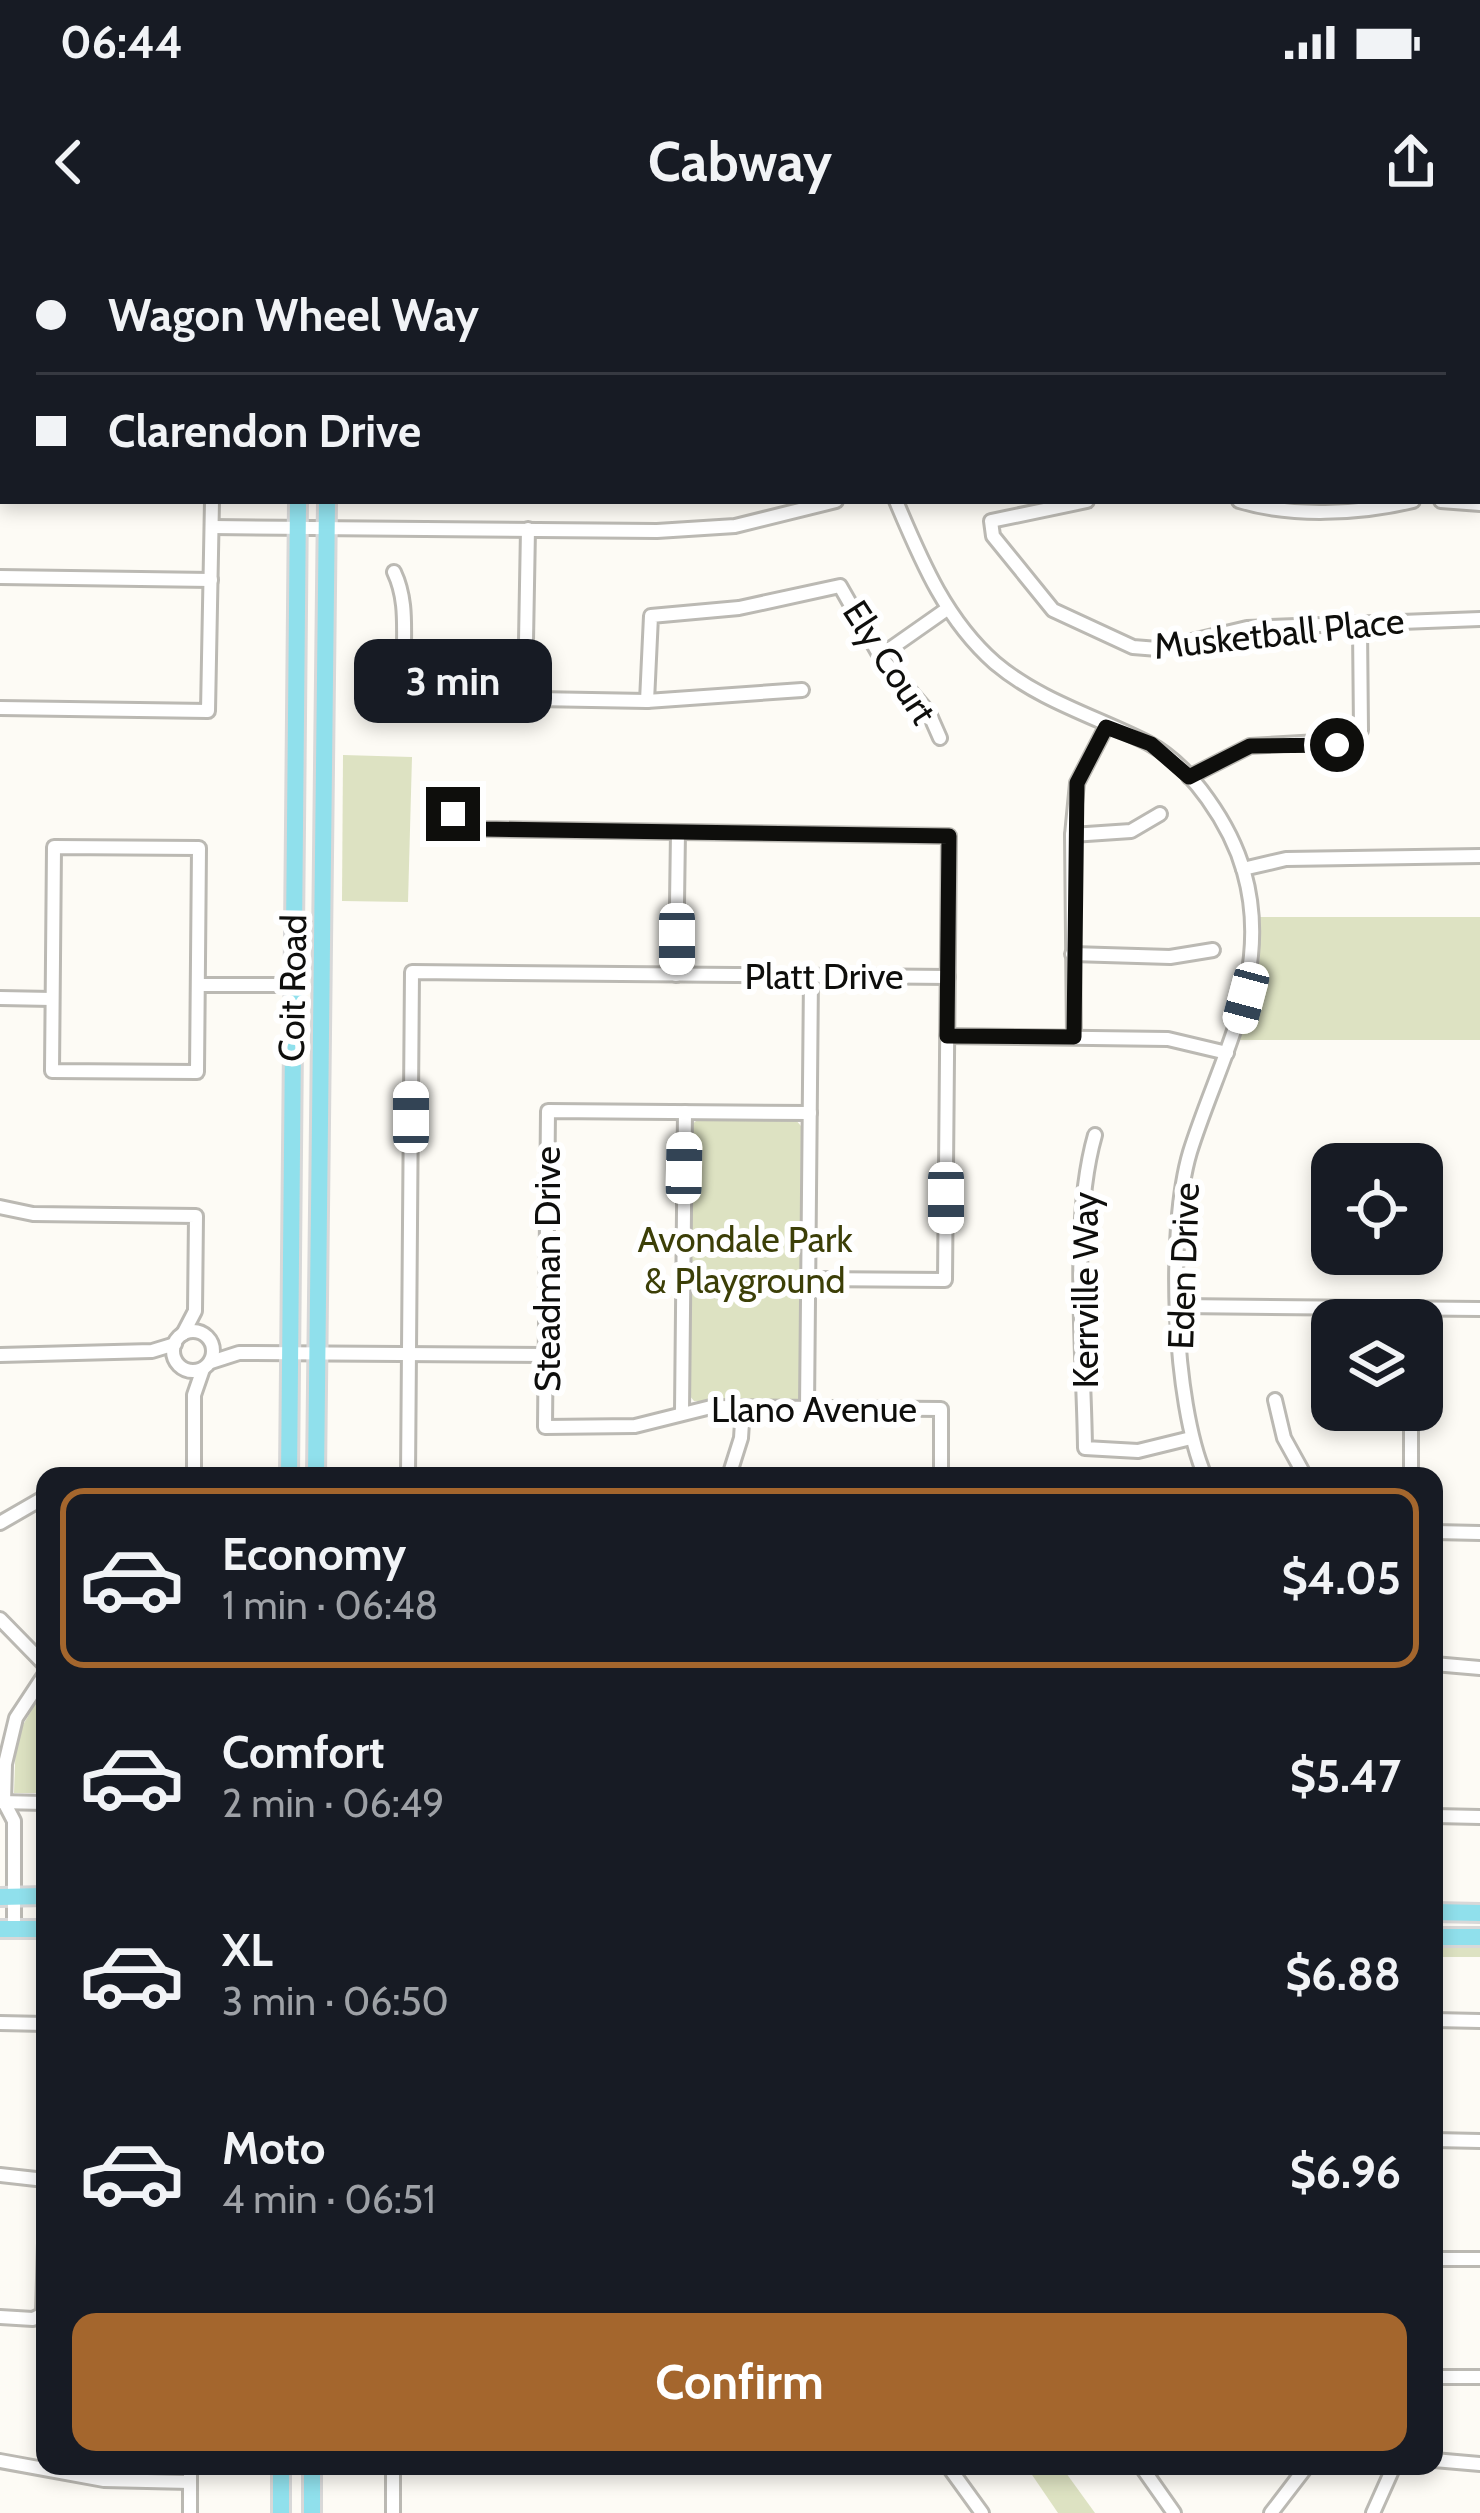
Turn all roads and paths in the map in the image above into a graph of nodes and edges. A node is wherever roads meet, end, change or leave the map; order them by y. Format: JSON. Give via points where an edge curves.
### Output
{"nodes":[{"id":1,"x":212,"y":504,"type":"edge"},
{"id":2,"x":298,"y":504,"type":"edge"},
{"id":3,"x":327,"y":504,"type":"edge"},
{"id":4,"x":824,"y":504,"type":"edge"},
{"id":5,"x":897,"y":504,"type":"edge"},
{"id":6,"x":1074,"y":504,"type":"edge"},
{"id":7,"x":1252,"y":504,"type":"edge"},
{"id":8,"x":1396,"y":504,"type":"edge"},
{"id":9,"x":212,"y":527,"type":"junction"},
{"id":10,"x":298,"y":527,"type":"junction"},
{"id":11,"x":327,"y":527,"type":"junction"},
{"id":12,"x":528,"y":530,"type":"junction"},
{"id":13,"x":394,"y":572,"type":"dead end"},
{"id":14,"x":0,"y":577,"type":"edge"},
{"id":15,"x":211,"y":580,"type":"junction"},
{"id":16,"x":947,"y":609,"type":"junction"},
{"id":17,"x":1480,"y":619,"type":"edge"},
{"id":18,"x":1360,"y":628,"type":"junction"},
{"id":19,"x":880,"y":656,"type":"junction"},
{"id":20,"x":802,"y":690,"type":"dead end"},
{"id":21,"x":525,"y":697,"type":"junction"},
{"id":22,"x":646,"y":700,"type":"junction"},
{"id":23,"x":0,"y":708,"type":"edge"},
{"id":24,"x":1106,"y":727,"type":"junction"},
{"id":25,"x":940,"y":739,"type":"dead end"},
{"id":26,"x":1189,"y":777,"type":"junction"},
{"id":27,"x":453,"y":814,"type":"dead end"},
{"id":28,"x":1160,"y":814,"type":"dead end"},
{"id":29,"x":678,"y":832,"type":"junction"},
{"id":30,"x":1072,"y":836,"type":"junction"},
{"id":31,"x":1480,"y":856,"type":"edge"},
{"id":32,"x":1243,"y":869,"type":"junction"},
{"id":33,"x":1213,"y":950,"type":"dead end"},
{"id":34,"x":1072,"y":954,"type":"junction"},
{"id":35,"x":676,"y":975,"type":"junction"},
{"id":36,"x":811,"y":976,"type":"junction"},
{"id":37,"x":948,"y":977,"type":"junction"},
{"id":38,"x":198,"y":985,"type":"junction"},
{"id":39,"x":292,"y":985,"type":"junction"},
{"id":40,"x":320,"y":985,"type":"junction"},
{"id":41,"x":0,"y":998,"type":"edge"},
{"id":42,"x":52,"y":999,"type":"junction"},
{"id":43,"x":947,"y":1036,"type":"junction"},
{"id":44,"x":1074,"y":1037,"type":"junction"},
{"id":45,"x":1227,"y":1053,"type":"junction"},
{"id":46,"x":685,"y":1112,"type":"junction"},
{"id":47,"x":810,"y":1113,"type":"junction"},
{"id":48,"x":1095,"y":1135,"type":"dead end"},
{"id":49,"x":0,"y":1207,"type":"edge"},
{"id":50,"x":808,"y":1279,"type":"junction"},
{"id":51,"x":1179,"y":1306,"type":"junction"},
{"id":52,"x":1480,"y":1309,"type":"edge"},
{"id":53,"x":194,"y":1311,"type":"junction"},
{"id":54,"x":1311,"y":1311,"type":"edge"},
{"id":55,"x":1443,"y":1312,"type":"edge"},
{"id":56,"x":207,"y":1338,"type":"junction"},
{"id":57,"x":179,"y":1339,"type":"junction"},
{"id":58,"x":152,"y":1351,"type":"junction"},
{"id":59,"x":239,"y":1353,"type":"junction"},
{"id":60,"x":290,"y":1353,"type":"junction"},
{"id":61,"x":318,"y":1354,"type":"junction"},
{"id":62,"x":409,"y":1354,"type":"junction"},
{"id":63,"x":0,"y":1355,"type":"edge"},
{"id":64,"x":546,"y":1355,"type":"junction"},
{"id":65,"x":207,"y":1365,"type":"junction"},
{"id":66,"x":181,"y":1366,"type":"junction"},
{"id":67,"x":194,"y":1395,"type":"junction"},
{"id":68,"x":1275,"y":1400,"type":"dead end"},
{"id":69,"x":743,"y":1407,"type":"junction"},
{"id":70,"x":807,"y":1408,"type":"junction"},
{"id":71,"x":682,"y":1412,"type":"junction"},
{"id":72,"x":545,"y":1426,"type":"joint"},
{"id":73,"x":1411,"y":1431,"type":"edge"},
{"id":74,"x":1191,"y":1438,"type":"junction"},
{"id":75,"x":194,"y":1467,"type":"edge"},
{"id":76,"x":289,"y":1467,"type":"edge"},
{"id":77,"x":316,"y":1467,"type":"edge"},
{"id":78,"x":408,"y":1467,"type":"edge"},
{"id":79,"x":733,"y":1467,"type":"edge"},
{"id":80,"x":941,"y":1467,"type":"edge"},
{"id":81,"x":1201,"y":1467,"type":"edge"},
{"id":82,"x":1300,"y":1467,"type":"edge"},
{"id":83,"x":1411,"y":1467,"type":"edge"},
{"id":84,"x":36,"y":1503,"type":"edge"},
{"id":85,"x":0,"y":1523,"type":"edge"},
{"id":86,"x":1443,"y":1532,"type":"edge"},
{"id":87,"x":1480,"y":1533,"type":"edge"},
{"id":88,"x":0,"y":1619,"type":"edge"},
{"id":89,"x":36,"y":1659,"type":"edge"},
{"id":90,"x":1443,"y":1665,"type":"edge"},
{"id":91,"x":1480,"y":1668,"type":"edge"},
{"id":92,"x":36,"y":1685,"type":"edge"},
{"id":93,"x":36,"y":1803,"type":"edge"},
{"id":94,"x":1,"y":1804,"type":"edge"},
{"id":95,"x":1443,"y":1816,"type":"edge"},
{"id":96,"x":1480,"y":1817,"type":"edge"},
{"id":97,"x":7,"y":1897,"type":"edge"},
{"id":98,"x":1443,"y":1912,"type":"edge"},
{"id":99,"x":1480,"y":1913,"type":"edge"},
{"id":100,"x":7,"y":1929,"type":"edge"},
{"id":101,"x":1443,"y":1937,"type":"edge"},
{"id":102,"x":1480,"y":1937,"type":"edge"},
{"id":103,"x":1443,"y":2020,"type":"edge"},
{"id":104,"x":1480,"y":2021,"type":"edge"},
{"id":105,"x":0,"y":2023,"type":"edge"},
{"id":106,"x":36,"y":2024,"type":"edge"},
{"id":107,"x":1443,"y":2140,"type":"edge"},
{"id":108,"x":1480,"y":2140,"type":"edge"},
{"id":109,"x":0,"y":2175,"type":"edge"},
{"id":110,"x":36,"y":2179,"type":"edge"},
{"id":111,"x":1443,"y":2259,"type":"edge"},
{"id":112,"x":1480,"y":2259,"type":"edge"},
{"id":113,"x":0,"y":2317,"type":"edge"},
{"id":114,"x":36,"y":2317,"type":"edge"},
{"id":115,"x":1443,"y":2377,"type":"edge"},
{"id":116,"x":1480,"y":2377,"type":"edge"},
{"id":117,"x":0,"y":2461,"type":"edge"},
{"id":118,"x":1443,"y":2461,"type":"edge"},
{"id":119,"x":1480,"y":2464,"type":"edge"},
{"id":120,"x":36,"y":2468,"type":"edge"},
{"id":121,"x":77,"y":2475,"type":"edge"},
{"id":122,"x":190,"y":2475,"type":"edge"},
{"id":123,"x":281,"y":2475,"type":"edge"},
{"id":124,"x":312,"y":2475,"type":"edge"},
{"id":125,"x":393,"y":2475,"type":"edge"},
{"id":126,"x":955,"y":2475,"type":"edge"},
{"id":127,"x":1147,"y":2475,"type":"edge"},
{"id":128,"x":1300,"y":2475,"type":"edge"},
{"id":129,"x":1390,"y":2475,"type":"edge"},
{"id":130,"x":190,"y":2482,"type":"junction"},
{"id":131,"x":190,"y":2513,"type":"edge"},
{"id":132,"x":281,"y":2513,"type":"edge"},
{"id":133,"x":312,"y":2513,"type":"edge"},
{"id":134,"x":393,"y":2513,"type":"edge"},
{"id":135,"x":982,"y":2513,"type":"edge"},
{"id":136,"x":1174,"y":2513,"type":"edge"},
{"id":137,"x":1270,"y":2513,"type":"edge"},
{"id":138,"x":1372,"y":2513,"type":"edge"}],
"edges":[{"from":1,"to":9,"type":"street"},
{"from":2,"to":10,"type":"main road","name":"Coit Road"},
{"from":3,"to":11,"type":"main road","name":"Coit Road"},
{"from":4,"to":12,"type":"street","via":[[735,526]]},
{"from":5,"to":16,"type":"street","name":"Eden Drive"},
{"from":6,"to":18,"type":"street","name":"Musketball Place","via":[[992,521],[1003,552],[1053,610],[1133,646],[1159,649],[1247,628]]},
{"from":7,"to":8,"type":"street"},
{"from":9,"to":10,"type":"street"},
{"from":9,"to":15,"type":"street"},
{"from":10,"to":11,"type":"street"},
{"from":10,"to":39,"type":"main road","name":"Coit Road"},
{"from":11,"to":12,"type":"street"},
{"from":11,"to":40,"type":"main road","name":"Coit Road"},
{"from":12,"to":21,"type":"street"},
{"from":13,"to":21,"type":"street","via":[[406,598],[409,694]]},
{"from":14,"to":15,"type":"street"},
{"from":15,"to":23,"type":"street","via":[[208,711]]},
{"from":16,"to":19,"type":"street"},
{"from":16,"to":24,"type":"street","name":"Eden Drive","via":[[996,663]]},
{"from":17,"to":18,"type":"street","name":"Musketball Place"},
{"from":18,"to":26,"type":"street","via":[[1361,730],[1354,740],[1250,746]]},
{"from":19,"to":22,"type":"street","name":"Ely Court","via":[[840,586],[650,616]]},
{"from":19,"to":25,"type":"street","name":"Ely Court","via":[[929,713]]},
{"from":20,"to":22,"type":"street"},
{"from":21,"to":22,"type":"street"},
{"from":24,"to":26,"type":"street","name":"Eden Drive","via":[[1151,744]]},
{"from":24,"to":30,"type":"street","via":[[1077,783]]},
{"from":26,"to":32,"type":"street","name":"Eden Drive"},
{"from":27,"to":29,"type":"street","via":[[483,829]]},
{"from":28,"to":30,"type":"street","via":[[1131,831]]},
{"from":29,"to":35,"type":"street"},
{"from":29,"to":37,"type":"street","via":[[949,836]]},
{"from":30,"to":34,"type":"street"},
{"from":31,"to":32,"type":"street","via":[[1286,859]]},
{"from":32,"to":45,"type":"street","name":"Eden Drive","via":[[1252,953]]},
{"from":33,"to":34,"type":"street"},
{"from":34,"to":44,"type":"street"},
{"from":35,"to":36,"type":"street","name":"Platt Drive"},
{"from":35,"to":62,"type":"street","name":"Platt Drive","via":[[412,972]]},
{"from":36,"to":37,"type":"street","name":"Platt Drive"},
{"from":36,"to":47,"type":"street"},
{"from":37,"to":43,"type":"street"},
{"from":38,"to":39,"type":"street"},
{"from":38,"to":42,"type":"street","via":[[197,1072],[52,1071]]},
{"from":38,"to":42,"type":"street","via":[[199,848],[54,847]]},
{"from":39,"to":40,"type":"main road"},
{"from":39,"to":60,"type":"main road","name":"Coit Road"},
{"from":40,"to":61,"type":"main road","name":"Coit Road"},
{"from":41,"to":42,"type":"street"},
{"from":43,"to":44,"type":"street"},
{"from":43,"to":50,"type":"street","via":[[945,1280]]},
{"from":44,"to":45,"type":"street","via":[[1168,1039]]},
{"from":45,"to":51,"type":"street","name":"Eden Drive","via":[[1185,1174]]},
{"from":46,"to":47,"type":"street"},
{"from":46,"to":64,"type":"street","name":"Steadman Drive","via":[[548,1111]]},
{"from":46,"to":71,"type":"street"},
{"from":47,"to":50,"type":"street"},
{"from":48,"to":74,"type":"street","name":"Kerrville Way","via":[[1084,1213],[1084,1448],[1138,1450]]},
{"from":49,"to":53,"type":"street","via":[[196,1216]]},
{"from":50,"to":70,"type":"street"},
{"from":51,"to":54,"type":"street"},
{"from":51,"to":74,"type":"street","name":"Eden Drive","via":[[1179,1380]]},
{"from":52,"to":55,"type":"street"},
{"from":53,"to":56,"type":"street"},
{"from":53,"to":57,"type":"street"},
{"from":56,"to":57,"type":"street"},
{"from":56,"to":59,"type":"street"},
{"from":56,"to":65,"type":"street"},
{"from":57,"to":58,"type":"street"},
{"from":57,"to":66,"type":"street"},
{"from":58,"to":63,"type":"street"},
{"from":58,"to":66,"type":"street"},
{"from":59,"to":60,"type":"street"},
{"from":59,"to":65,"type":"street"},
{"from":60,"to":61,"type":"street"},
{"from":60,"to":76,"type":"main road","name":"Coit Road"},
{"from":61,"to":62,"type":"street"},
{"from":61,"to":77,"type":"main road","name":"Coit Road"},
{"from":62,"to":64,"type":"street"},
{"from":62,"to":78,"type":"street"},
{"from":64,"to":72,"type":"street","name":"Steadman Drive"},
{"from":65,"to":66,"type":"street"},
{"from":65,"to":67,"type":"street"},
{"from":66,"to":67,"type":"street"},
{"from":67,"to":75,"type":"street"},
{"from":68,"to":82,"type":"street"},
{"from":69,"to":70,"type":"street","name":"Llano Avenue"},
{"from":69,"to":71,"type":"street","name":"Llano Avenue"},
{"from":69,"to":79,"type":"street"},
{"from":70,"to":80,"type":"street","name":"Llano Avenue","via":[[941,1409]]},
{"from":71,"to":72,"type":"street","name":"Llano Avenue","via":[[635,1426]]},
{"from":73,"to":83,"type":"street"},
{"from":74,"to":81,"type":"street","name":"Eden Drive"},
{"from":84,"to":85,"type":"street"},
{"from":86,"to":87,"type":"street"},
{"from":88,"to":89,"type":"street"},
{"from":90,"to":91,"type":"street"},
{"from":92,"to":94,"type":"street","via":[[12,1729]]},
{"from":93,"to":94,"type":"street"},
{"from":94,"to":97,"type":"street","via":[[14,1821]]},
{"from":95,"to":96,"type":"street"},
{"from":97,"to":100,"type":"street"},
{"from":98,"to":99,"type":"main road"},
{"from":101,"to":102,"type":"main road"},
{"from":103,"to":104,"type":"street"},
{"from":105,"to":106,"type":"street"},
{"from":107,"to":108,"type":"street"},
{"from":109,"to":110,"type":"street"},
{"from":111,"to":112,"type":"street"},
{"from":113,"to":114,"type":"street"},
{"from":115,"to":116,"type":"street"},
{"from":117,"to":120,"type":"street"},
{"from":118,"to":119,"type":"street"},
{"from":121,"to":130,"type":"street"},
{"from":122,"to":130,"type":"street"},
{"from":123,"to":132,"type":"main road"},
{"from":124,"to":133,"type":"main road"},
{"from":125,"to":134,"type":"street"},
{"from":126,"to":135,"type":"street"},
{"from":127,"to":136,"type":"street"},
{"from":128,"to":137,"type":"street"},
{"from":129,"to":138,"type":"street"},
{"from":130,"to":131,"type":"street"}]}
